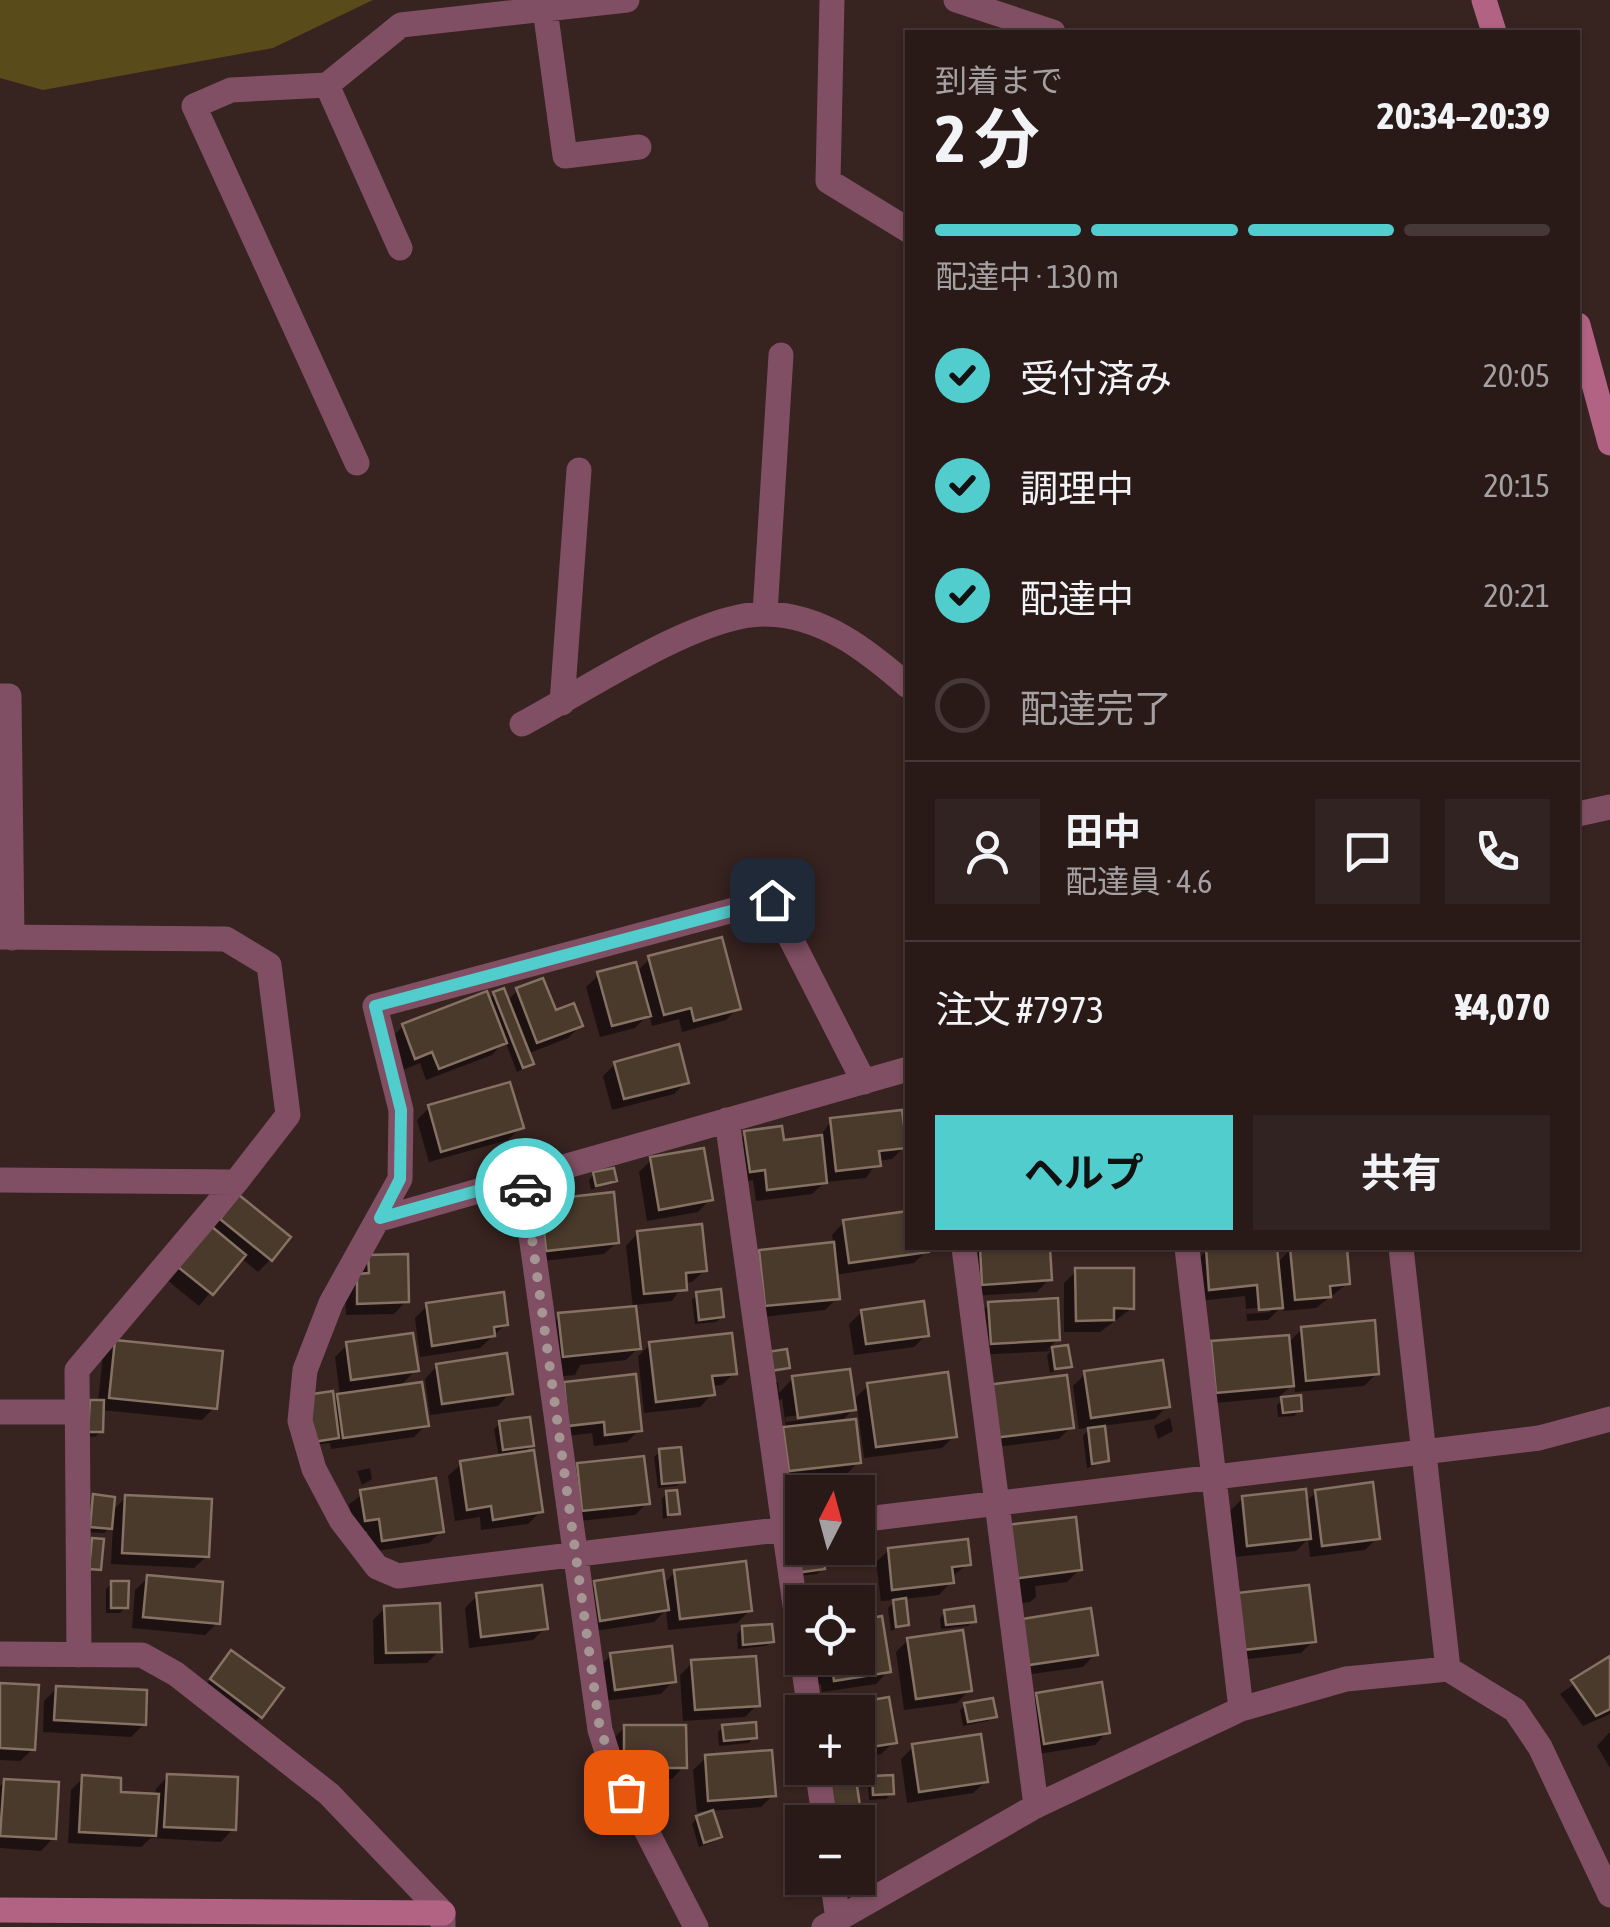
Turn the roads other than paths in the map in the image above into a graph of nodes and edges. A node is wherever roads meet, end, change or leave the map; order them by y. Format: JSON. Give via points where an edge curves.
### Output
{"nodes":[{"id":1,"x":627,"y":0,"type":"edge"},
{"id":2,"x":832,"y":0,"type":"edge"},
{"id":3,"x":956,"y":0,"type":"edge"},
{"id":4,"x":1484,"y":0,"type":"edge"},
{"id":5,"x":546,"y":9,"type":"junction"},
{"id":6,"x":1047,"y":30,"type":"edge"},
{"id":7,"x":1493,"y":30,"type":"edge"},
{"id":8,"x":327,"y":85,"type":"junction"},
{"id":9,"x":638,"y":147,"type":"dead end"},
{"id":10,"x":905,"y":228,"type":"edge"},
{"id":11,"x":400,"y":248,"type":"dead end"},
{"id":12,"x":1580,"y":332,"type":"edge"},
{"id":13,"x":780,"y":355,"type":"dead end"},
{"id":14,"x":1610,"y":442,"type":"edge"},
{"id":15,"x":357,"y":463,"type":"dead end"},
{"id":16,"x":579,"y":470,"type":"dead end"},
{"id":17,"x":765,"y":614,"type":"junction"},
{"id":18,"x":905,"y":684,"type":"edge"},
{"id":19,"x":0,"y":696,"type":"edge"},
{"id":20,"x":562,"y":703,"type":"junction"},
{"id":21,"x":522,"y":724,"type":"dead end"},
{"id":22,"x":1610,"y":807,"type":"edge"},
{"id":23,"x":1580,"y":814,"type":"edge"},
{"id":24,"x":6,"y":938,"type":"edge"},
{"id":25,"x":905,"y":1071,"type":"edge"},
{"id":26,"x":864,"y":1082,"type":"junction"},
{"id":27,"x":728,"y":1120,"type":"junction"},
{"id":28,"x":523,"y":1178,"type":"junction"},
{"id":29,"x":0,"y":1180,"type":"edge"},
{"id":30,"x":236,"y":1182,"type":"junction"},
{"id":31,"x":380,"y":1218,"type":"junction"},
{"id":32,"x":964,"y":1250,"type":"edge"},
{"id":33,"x":1187,"y":1250,"type":"edge"},
{"id":34,"x":1401,"y":1250,"type":"edge"},
{"id":35,"x":0,"y":1412,"type":"edge"},
{"id":36,"x":77,"y":1412,"type":"junction"},
{"id":37,"x":1610,"y":1420,"type":"edge"},
{"id":38,"x":1424,"y":1452,"type":"junction"},
{"id":39,"x":785,"y":1475,"type":"edge"},
{"id":40,"x":1214,"y":1477,"type":"junction"},
{"id":41,"x":996,"y":1504,"type":"junction"},
{"id":42,"x":875,"y":1518,"type":"edge"},
{"id":43,"x":785,"y":1529,"type":"edge"},
{"id":44,"x":575,"y":1554,"type":"junction"},
{"id":45,"x":797,"y":1565,"type":"edge"},
{"id":46,"x":0,"y":1654,"type":"edge"},
{"id":47,"x":80,"y":1655,"type":"junction"},
{"id":48,"x":1448,"y":1669,"type":"junction"},
{"id":49,"x":809,"y":1695,"type":"edge"},
{"id":50,"x":1241,"y":1709,"type":"junction"},
{"id":51,"x":1036,"y":1806,"type":"junction"},
{"id":52,"x":832,"y":1895,"type":"edge"},
{"id":53,"x":1610,"y":1895,"type":"edge"},
{"id":54,"x":0,"y":1910,"type":"edge"},
{"id":55,"x":152,"y":1919,"type":"edge"},
{"id":56,"x":443,"y":1920,"type":"edge"},
{"id":57,"x":831,"y":1923,"type":"edge"},
{"id":58,"x":696,"y":1927,"type":"edge"}],
"edges":[{"from":1,"to":5,"type":"street"},
{"from":2,"to":10,"type":"street","via":[[828,181]]},
{"from":3,"to":6,"type":"street"},
{"from":4,"to":7,"type":"street"},
{"from":5,"to":8,"type":"street","via":[[401,25]]},
{"from":5,"to":9,"type":"street","via":[[565,156]]},
{"from":8,"to":11,"type":"street"},
{"from":8,"to":15,"type":"street","via":[[230,90],[194,106]]},
{"from":12,"to":14,"type":"street"},
{"from":13,"to":17,"type":"street"},
{"from":16,"to":20,"type":"street"},
{"from":17,"to":18,"type":"street","via":[[807,620],[853,642]]},
{"from":17,"to":20,"type":"street","via":[[709,624]]},
{"from":19,"to":24,"type":"street","via":[[9,696]]},
{"from":20,"to":21,"type":"street"},
{"from":22,"to":23,"type":"street"},
{"from":24,"to":30,"type":"street","via":[[226,939],[269,965],[288,1115]]},
{"from":25,"to":26,"type":"street"},
{"from":26,"to":27,"type":"street"},
{"from":26,"to":31,"type":"street","via":[[772,900],[375,1006],[401,1110],[400,1179]]},
{"from":27,"to":28,"type":"street"},
{"from":27,"to":39,"type":"street"},
{"from":28,"to":31,"type":"street"},
{"from":28,"to":44,"type":"street"},
{"from":29,"to":30,"type":"street"},
{"from":30,"to":36,"type":"street","via":[[77,1370]]},
{"from":31,"to":44,"type":"street","via":[[331,1303],[305,1370],[300,1421],[314,1469],[341,1520],[377,1567],[398,1576]]},
{"from":32,"to":41,"type":"street"},
{"from":33,"to":40,"type":"street"},
{"from":34,"to":38,"type":"street"},
{"from":35,"to":36,"type":"street"},
{"from":36,"to":47,"type":"street"},
{"from":37,"to":38,"type":"street","via":[[1538,1438]]},
{"from":38,"to":40,"type":"street"},
{"from":38,"to":48,"type":"street"},
{"from":40,"to":41,"type":"street"},
{"from":40,"to":50,"type":"street"},
{"from":41,"to":42,"type":"street"},
{"from":41,"to":51,"type":"street"},
{"from":43,"to":44,"type":"street"},
{"from":44,"to":58,"type":"street","via":[[609,1758]]},
{"from":45,"to":49,"type":"street"},
{"from":46,"to":47,"type":"street"},
{"from":47,"to":56,"type":"street","via":[[142,1655],[176,1674],[329,1794]]},
{"from":48,"to":50,"type":"street","via":[[1346,1678]]},
{"from":48,"to":53,"type":"street","via":[[1515,1710],[1540,1747]]},
{"from":50,"to":51,"type":"street"},
{"from":51,"to":57,"type":"street"},
{"from":52,"to":57,"type":"street"},
{"from":54,"to":55,"type":"street"},
{"from":55,"to":56,"type":"street"}]}
